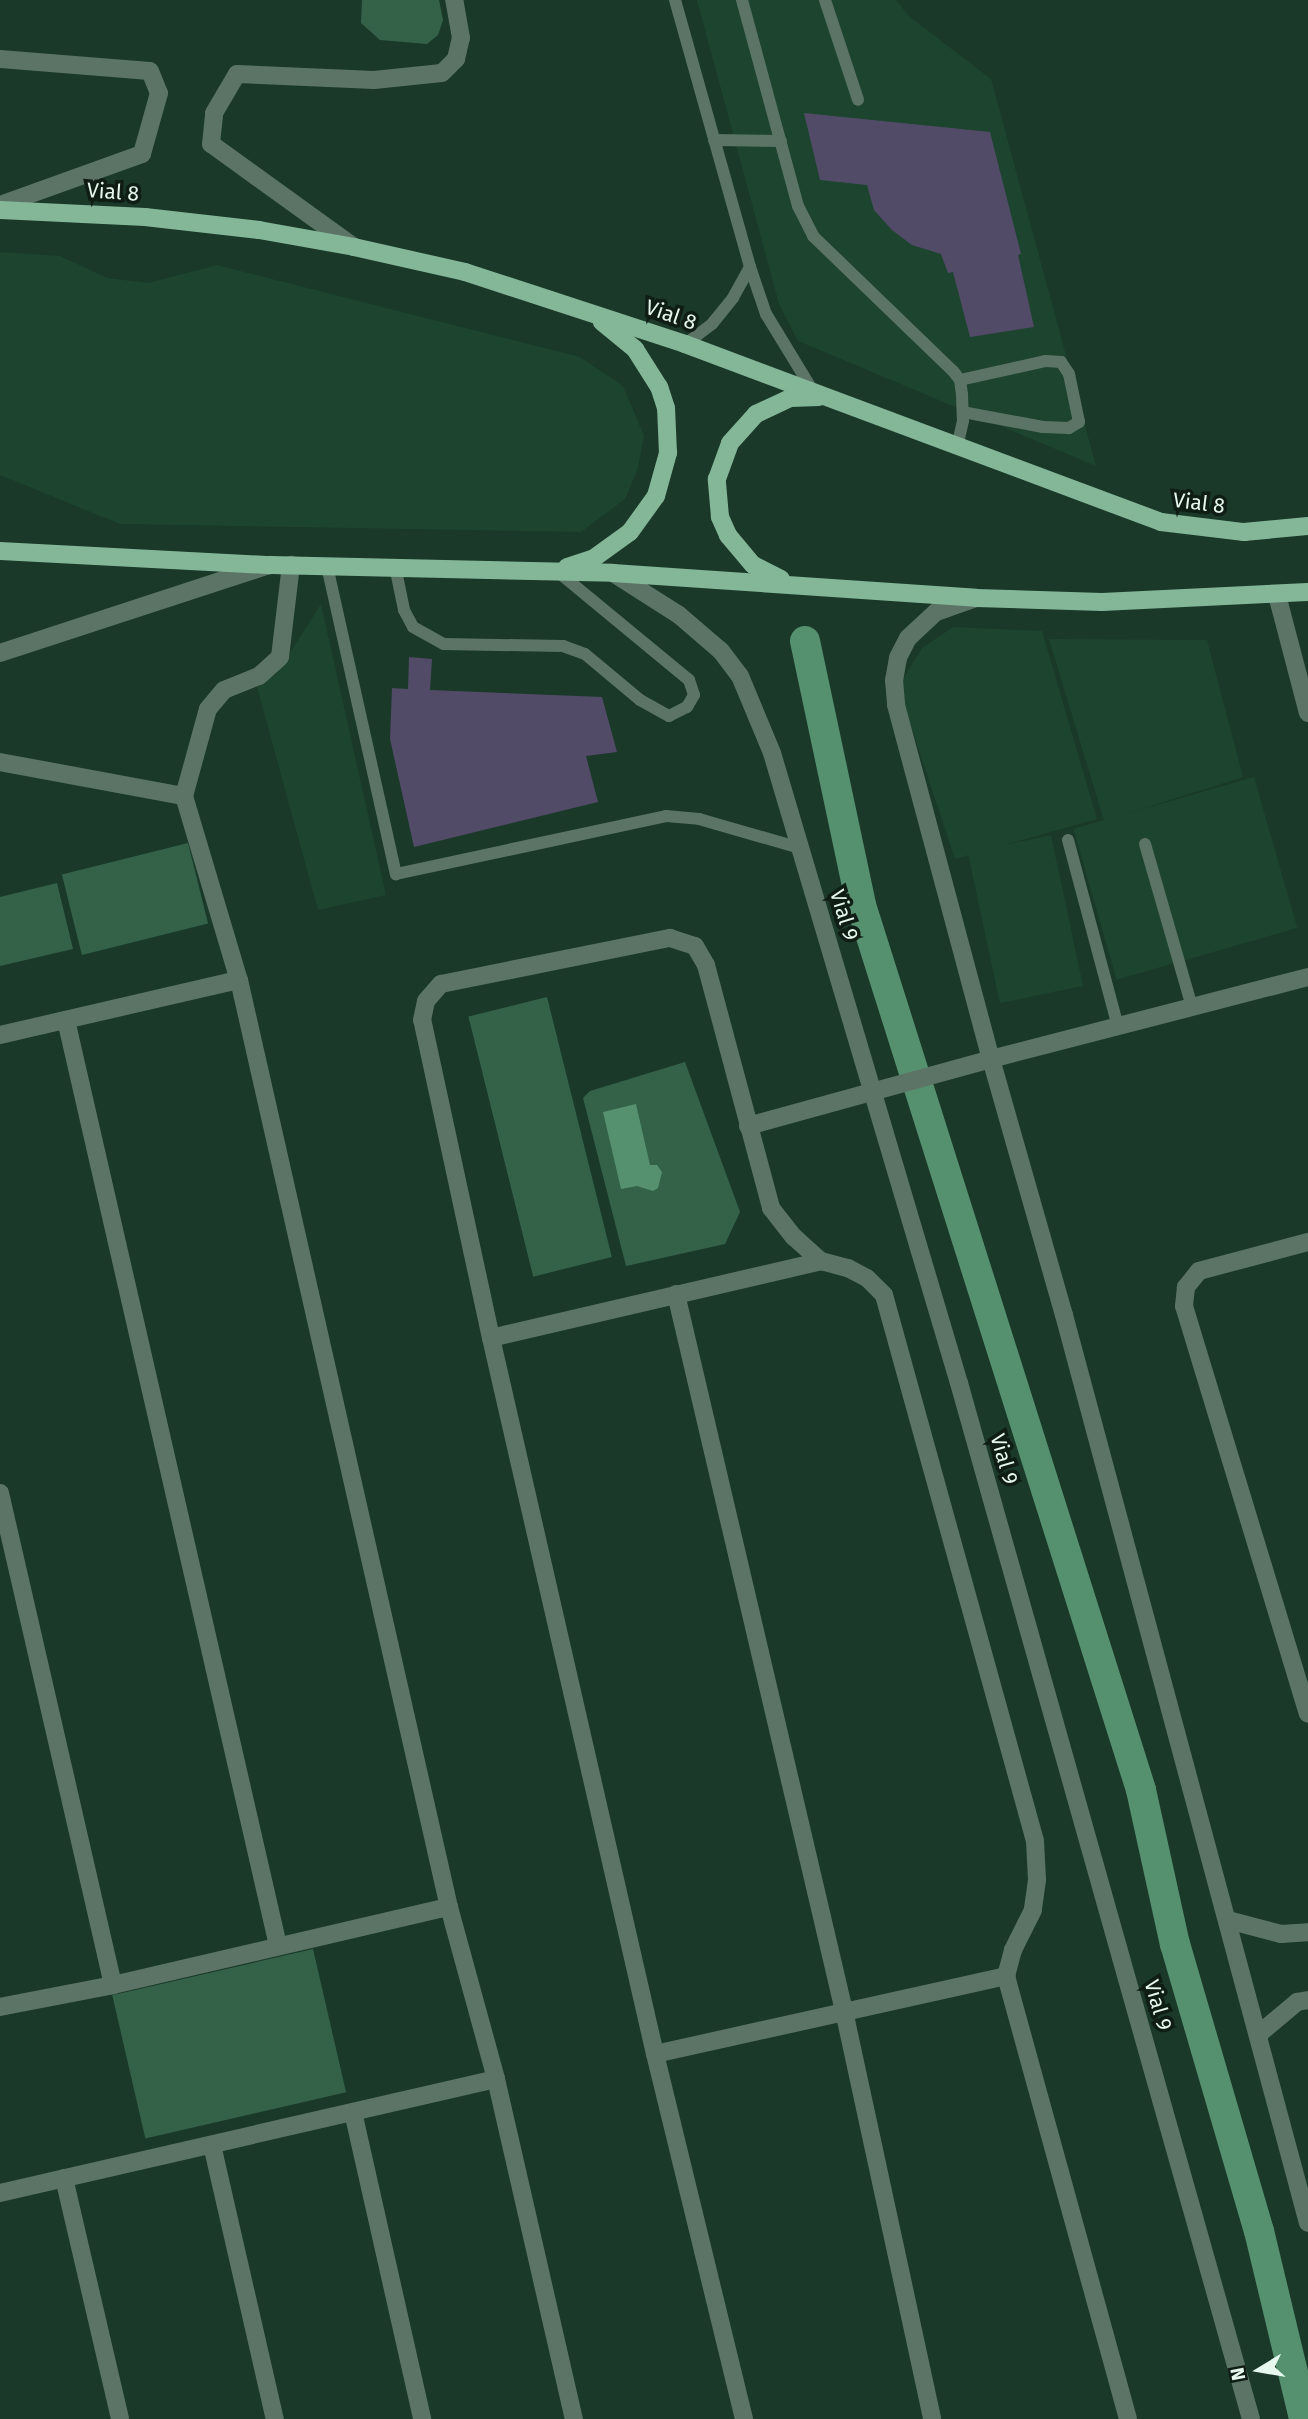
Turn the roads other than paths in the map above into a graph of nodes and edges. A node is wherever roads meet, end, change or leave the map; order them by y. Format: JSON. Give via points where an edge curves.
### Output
{"nodes":[{"id":1,"x":454,"y":0,"type":"edge"},
{"id":2,"x":675,"y":0,"type":"edge"},
{"id":3,"x":742,"y":0,"type":"edge"},
{"id":4,"x":825,"y":0,"type":"edge"},
{"id":5,"x":0,"y":59,"type":"edge"},
{"id":6,"x":858,"y":100,"type":"dead end"},
{"id":7,"x":714,"y":140,"type":"junction"},
{"id":8,"x":781,"y":141,"type":"junction"},
{"id":9,"x":0,"y":207,"type":"edge"},
{"id":10,"x":354,"y":247,"type":"junction"},
{"id":11,"x":750,"y":267,"type":"junction"},
{"id":12,"x":576,"y":307,"type":"junction"},
{"id":13,"x":685,"y":344,"type":"junction"},
{"id":14,"x":960,"y":380,"type":"junction"},
{"id":15,"x":821,"y":395,"type":"junction"},
{"id":16,"x":963,"y":412,"type":"junction"},
{"id":17,"x":957,"y":446,"type":"junction"},
{"id":18,"x":1308,"y":526,"type":"edge"},
{"id":19,"x":0,"y":551,"type":"edge"},
{"id":20,"x":271,"y":565,"type":"junction"},
{"id":21,"x":291,"y":565,"type":"junction"},
{"id":22,"x":327,"y":566,"type":"junction"},
{"id":23,"x":395,"y":566,"type":"junction"},
{"id":24,"x":528,"y":570,"type":"junction"},
{"id":25,"x":556,"y":571,"type":"junction"},
{"id":26,"x":613,"y":573,"type":"junction"},
{"id":27,"x":807,"y":584,"type":"junction"},
{"id":28,"x":1308,"y":592,"type":"edge"},
{"id":29,"x":1277,"y":595,"type":"junction"},
{"id":30,"x":976,"y":598,"type":"junction"},
{"id":31,"x":0,"y":653,"type":"edge"},
{"id":32,"x":1308,"y":713,"type":"edge"},
{"id":33,"x":0,"y":762,"type":"edge"},
{"id":34,"x":184,"y":796,"type":"junction"},
{"id":35,"x":1068,"y":839,"type":"dead end"},
{"id":36,"x":1145,"y":844,"type":"dead end"},
{"id":37,"x":800,"y":848,"type":"junction"},
{"id":38,"x":1308,"y":977,"type":"edge"},
{"id":39,"x":239,"y":980,"type":"junction"},
{"id":40,"x":1192,"y":1007,"type":"junction"},
{"id":41,"x":66,"y":1020,"type":"junction"},
{"id":42,"x":1118,"y":1026,"type":"junction"},
{"id":43,"x":0,"y":1035,"type":"edge"},
{"id":44,"x":991,"y":1059,"type":"junction"},
{"id":45,"x":872,"y":1091,"type":"junction"},
{"id":46,"x":748,"y":1126,"type":"junction"},
{"id":47,"x":1308,"y":1242,"type":"edge"},
{"id":48,"x":821,"y":1261,"type":"junction"},
{"id":49,"x":676,"y":1294,"type":"junction"},
{"id":50,"x":491,"y":1338,"type":"junction"},
{"id":51,"x":0,"y":1493,"type":"edge"},
{"id":52,"x":1308,"y":1714,"type":"edge"},
{"id":53,"x":449,"y":1907,"type":"junction"},
{"id":54,"x":1228,"y":1920,"type":"junction"},
{"id":55,"x":1308,"y":1932,"type":"edge"},
{"id":56,"x":278,"y":1945,"type":"junction"},
{"id":57,"x":1006,"y":1976,"type":"junction"},
{"id":58,"x":113,"y":1985,"type":"junction"},
{"id":59,"x":1308,"y":2000,"type":"edge"},
{"id":60,"x":0,"y":2007,"type":"edge"},
{"id":61,"x":844,"y":2011,"type":"junction"},
{"id":62,"x":1259,"y":2034,"type":"junction"},
{"id":63,"x":656,"y":2054,"type":"junction"},
{"id":64,"x":496,"y":2080,"type":"junction"},
{"id":65,"x":353,"y":2112,"type":"junction"},
{"id":66,"x":212,"y":2144,"type":"junction"},
{"id":67,"x":1302,"y":2171,"type":"edge"},
{"id":68,"x":64,"y":2178,"type":"junction"},
{"id":69,"x":0,"y":2193,"type":"edge"},
{"id":70,"x":1308,"y":2223,"type":"edge"},
{"id":71,"x":120,"y":2419,"type":"edge"},
{"id":72,"x":275,"y":2419,"type":"edge"},
{"id":73,"x":422,"y":2419,"type":"edge"},
{"id":74,"x":574,"y":2419,"type":"edge"},
{"id":75,"x":744,"y":2419,"type":"edge"},
{"id":76,"x":932,"y":2419,"type":"edge"},
{"id":77,"x":1128,"y":2419,"type":"edge"},
{"id":78,"x":1251,"y":2419,"type":"edge"}],
"edges":[{"from":1,"to":10,"type":"street","via":[[461,38],[456,59],[442,73],[374,80],[237,74],[215,113],[211,144]]},
{"from":2,"to":7,"type":"lane"},
{"from":3,"to":8,"type":"lane"},
{"from":4,"to":6,"type":"lane"},
{"from":5,"to":9,"type":"street","via":[[150,71],[159,93],[142,154]]},
{"from":7,"to":8,"type":"lane"},
{"from":7,"to":11,"type":"lane"},
{"from":8,"to":14,"type":"lane","via":[[797,206],[813,236]]},
{"from":9,"to":10,"type":"main road","name":"Vial 8","via":[[145,217]]},
{"from":10,"to":12,"type":"main road","name":"Vial 8","via":[[464,272]]},
{"from":11,"to":13,"type":"lane","via":[[712,324]]},
{"from":11,"to":15,"type":"lane","via":[[766,314]]},
{"from":12,"to":13,"type":"main road","name":"Vial 8"},
{"from":12,"to":24,"type":"main road","via":[[619,334],[649,367],[666,408],[664,475],[645,515],[613,547],[573,566]]},
{"from":13,"to":15,"type":"main road","name":"Vial 8"},
{"from":14,"to":16,"type":"lane"},
{"from":14,"to":16,"type":"lane","via":[[1046,361],[1061,362],[1069,374],[1079,422],[1069,428],[1043,427]]},
{"from":15,"to":17,"type":"main road","name":"Vial 8"},
{"from":15,"to":27,"type":"main road","via":[[791,398],[756,414],[730,443],[717,479],[720,517],[739,552],[769,575]]},
{"from":16,"to":17,"type":"lane"},
{"from":17,"to":18,"type":"main road","name":"Vial 8","via":[[1161,522],[1244,532]]},
{"from":19,"to":20,"type":"main road"},
{"from":20,"to":21,"type":"main road"},
{"from":20,"to":31,"type":"street"},
{"from":21,"to":22,"type":"main road"},
{"from":21,"to":34,"type":"street","via":[[280,657],[259,676],[225,690],[208,709]]},
{"from":22,"to":23,"type":"main road"},
{"from":22,"to":37,"type":"lane","via":[[396,874],[666,816],[699,819]]},
{"from":23,"to":24,"type":"main road"},
{"from":23,"to":25,"type":"lane","via":[[404,610],[413,627],[444,644],[563,646],[585,654],[640,700],[669,716],[687,707],[694,695],[689,680]]},
{"from":24,"to":25,"type":"main road"},
{"from":25,"to":26,"type":"main road"},
{"from":26,"to":27,"type":"main road"},
{"from":26,"to":37,"type":"street","name":"Vial 9","via":[[701,632],[740,676],[772,753]]},
{"from":27,"to":30,"type":"main road"},
{"from":28,"to":29,"type":"main road"},
{"from":29,"to":30,"type":"main road","via":[[1102,602]]},
{"from":29,"to":32,"type":"street"},
{"from":30,"to":44,"type":"street","via":[[936,612],[919,625],[898,658],[894,680],[896,705]]},
{"from":33,"to":34,"type":"street"},
{"from":34,"to":39,"type":"street"},
{"from":35,"to":42,"type":"lane"},
{"from":36,"to":40,"type":"lane"},
{"from":37,"to":45,"type":"street","name":"Vial 9"},
{"from":38,"to":40,"type":"street"},
{"from":39,"to":41,"type":"street"},
{"from":39,"to":53,"type":"street"},
{"from":40,"to":42,"type":"street"},
{"from":41,"to":43,"type":"street"},
{"from":41,"to":56,"type":"street"},
{"from":42,"to":44,"type":"street"},
{"from":44,"to":45,"type":"street"},
{"from":44,"to":54,"type":"street"},
{"from":45,"to":46,"type":"street"},
{"from":45,"to":78,"type":"street","name":"Vial 9","via":[[959,1383]]},
{"from":46,"to":48,"type":"street","via":[[771,1208]]},
{"from":46,"to":50,"type":"street","via":[[706,965],[695,946],[686,941],[670,938],[441,984],[426,1001],[422,1020]]},
{"from":47,"to":52,"type":"street","via":[[1199,1270],[1186,1287],[1184,1306]]},
{"from":48,"to":49,"type":"street"},
{"from":48,"to":57,"type":"street","via":[[867,1278],[884,1295],[1035,1841],[1033,1910]]},
{"from":49,"to":50,"type":"street"},
{"from":49,"to":61,"type":"street"},
{"from":50,"to":63,"type":"street"},
{"from":51,"to":58,"type":"street"},
{"from":53,"to":56,"type":"street"},
{"from":53,"to":64,"type":"street"},
{"from":54,"to":55,"type":"street","via":[[1281,1934]]},
{"from":54,"to":62,"type":"street"},
{"from":56,"to":58,"type":"street"},
{"from":57,"to":61,"type":"street"},
{"from":57,"to":77,"type":"street"},
{"from":58,"to":60,"type":"street"},
{"from":59,"to":62,"type":"street","via":[[1297,2003]]},
{"from":61,"to":63,"type":"street"},
{"from":61,"to":76,"type":"street"},
{"from":62,"to":67,"type":"street"},
{"from":63,"to":75,"type":"street"},
{"from":64,"to":65,"type":"street"},
{"from":64,"to":74,"type":"street"},
{"from":65,"to":66,"type":"street"},
{"from":65,"to":73,"type":"street"},
{"from":66,"to":68,"type":"street"},
{"from":66,"to":72,"type":"street"},
{"from":67,"to":70,"type":"street"},
{"from":68,"to":69,"type":"street"},
{"from":68,"to":71,"type":"street"}]}
